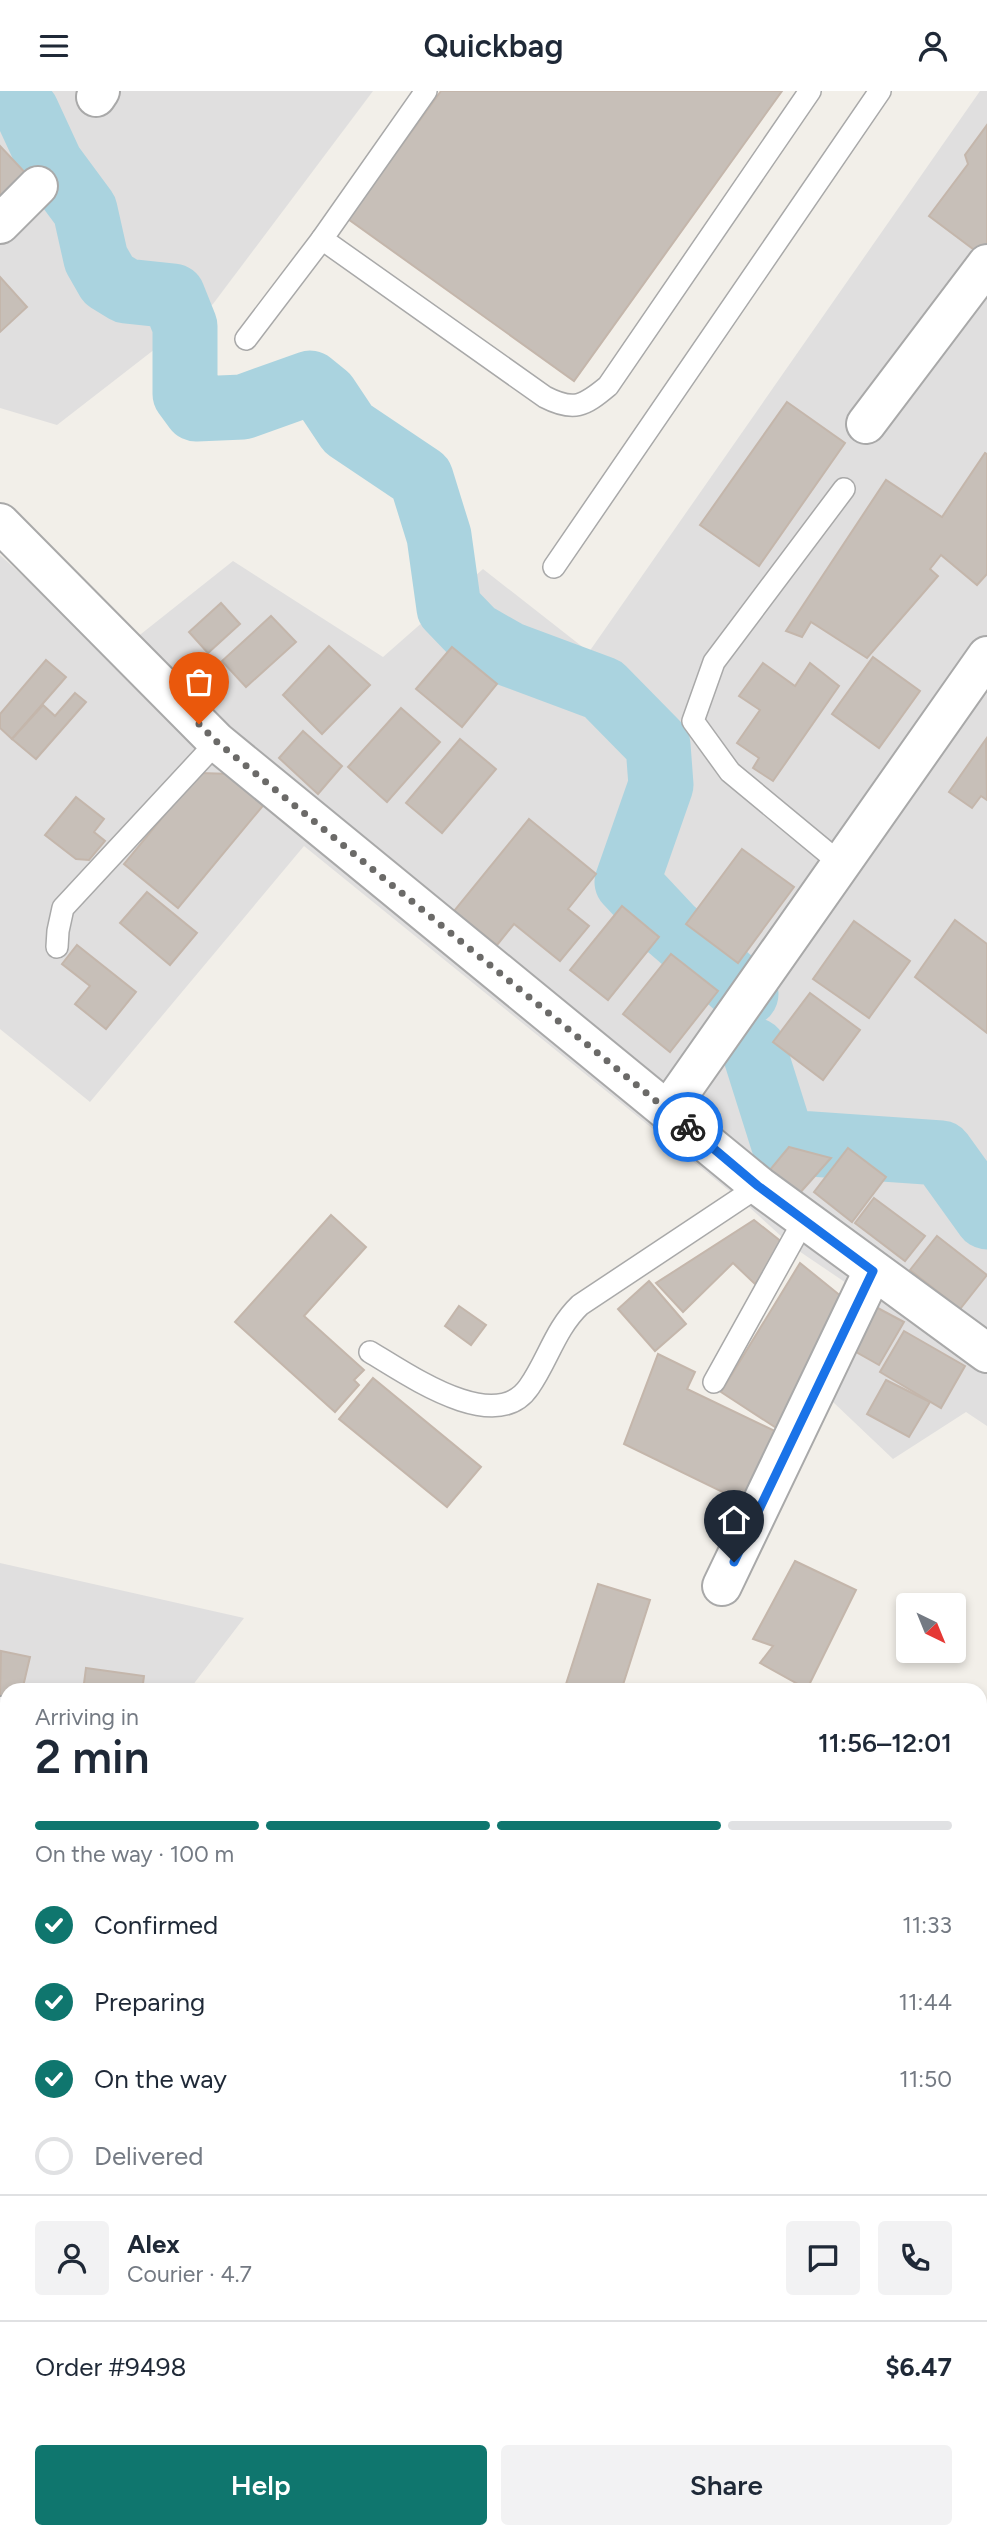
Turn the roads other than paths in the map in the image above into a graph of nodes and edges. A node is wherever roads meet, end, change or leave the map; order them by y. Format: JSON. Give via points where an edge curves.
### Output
{"nodes":[{"id":1,"x":426,"y":91,"type":"edge"},
{"id":2,"x":810,"y":91,"type":"edge"},
{"id":3,"x":880,"y":91,"type":"edge"},
{"id":4,"x":38,"y":186,"type":"dead end"},
{"id":5,"x":0,"y":224,"type":"edge"},
{"id":6,"x":322,"y":239,"type":"junction"},
{"id":7,"x":987,"y":264,"type":"edge"},
{"id":8,"x":246,"y":339,"type":"dead end"},
{"id":9,"x":866,"y":424,"type":"dead end"},
{"id":10,"x":844,"y":488,"type":"dead end"},
{"id":11,"x":0,"y":523,"type":"edge"},
{"id":12,"x":554,"y":567,"type":"dead end"},
{"id":13,"x":987,"y":656,"type":"edge"},
{"id":14,"x":217,"y":742,"type":"junction"},
{"id":15,"x":841,"y":864,"type":"junction"},
{"id":16,"x":57,"y":947,"type":"dead end"},
{"id":17,"x":668,"y":1110,"type":"junction"},
{"id":18,"x":758,"y":1186,"type":"junction"},
{"id":19,"x":804,"y":1220,"type":"junction"},
{"id":20,"x":873,"y":1271,"type":"junction"},
{"id":21,"x":370,"y":1352,"type":"dead end"},
{"id":22,"x":987,"y":1353,"type":"edge"},
{"id":23,"x":714,"y":1382,"type":"dead end"},
{"id":24,"x":722,"y":1586,"type":"dead end"}],
"edges":[{"from":1,"to":6,"type":"lane"},
{"from":2,"to":6,"type":"lane","via":[[607,386],[589,403],[565,407],[545,397]]},
{"from":3,"to":12,"type":"lane"},
{"from":4,"to":5,"type":"street"},
{"from":6,"to":8,"type":"lane"},
{"from":7,"to":9,"type":"street"},
{"from":10,"to":15,"type":"lane","via":[[713,662],[694,721],[730,772]]},
{"from":11,"to":14,"type":"street"},
{"from":13,"to":15,"type":"street"},
{"from":14,"to":16,"type":"lane","via":[[63,908]]},
{"from":14,"to":17,"type":"street"},
{"from":15,"to":17,"type":"street"},
{"from":17,"to":18,"type":"street"},
{"from":18,"to":19,"type":"street"},
{"from":18,"to":21,"type":"lane","via":[[580,1305],[560,1328],[529,1388],[517,1400],[469,1403],[432,1388]]},
{"from":19,"to":20,"type":"street"},
{"from":19,"to":23,"type":"lane"},
{"from":20,"to":22,"type":"street"},
{"from":20,"to":24,"type":"street"}]}
